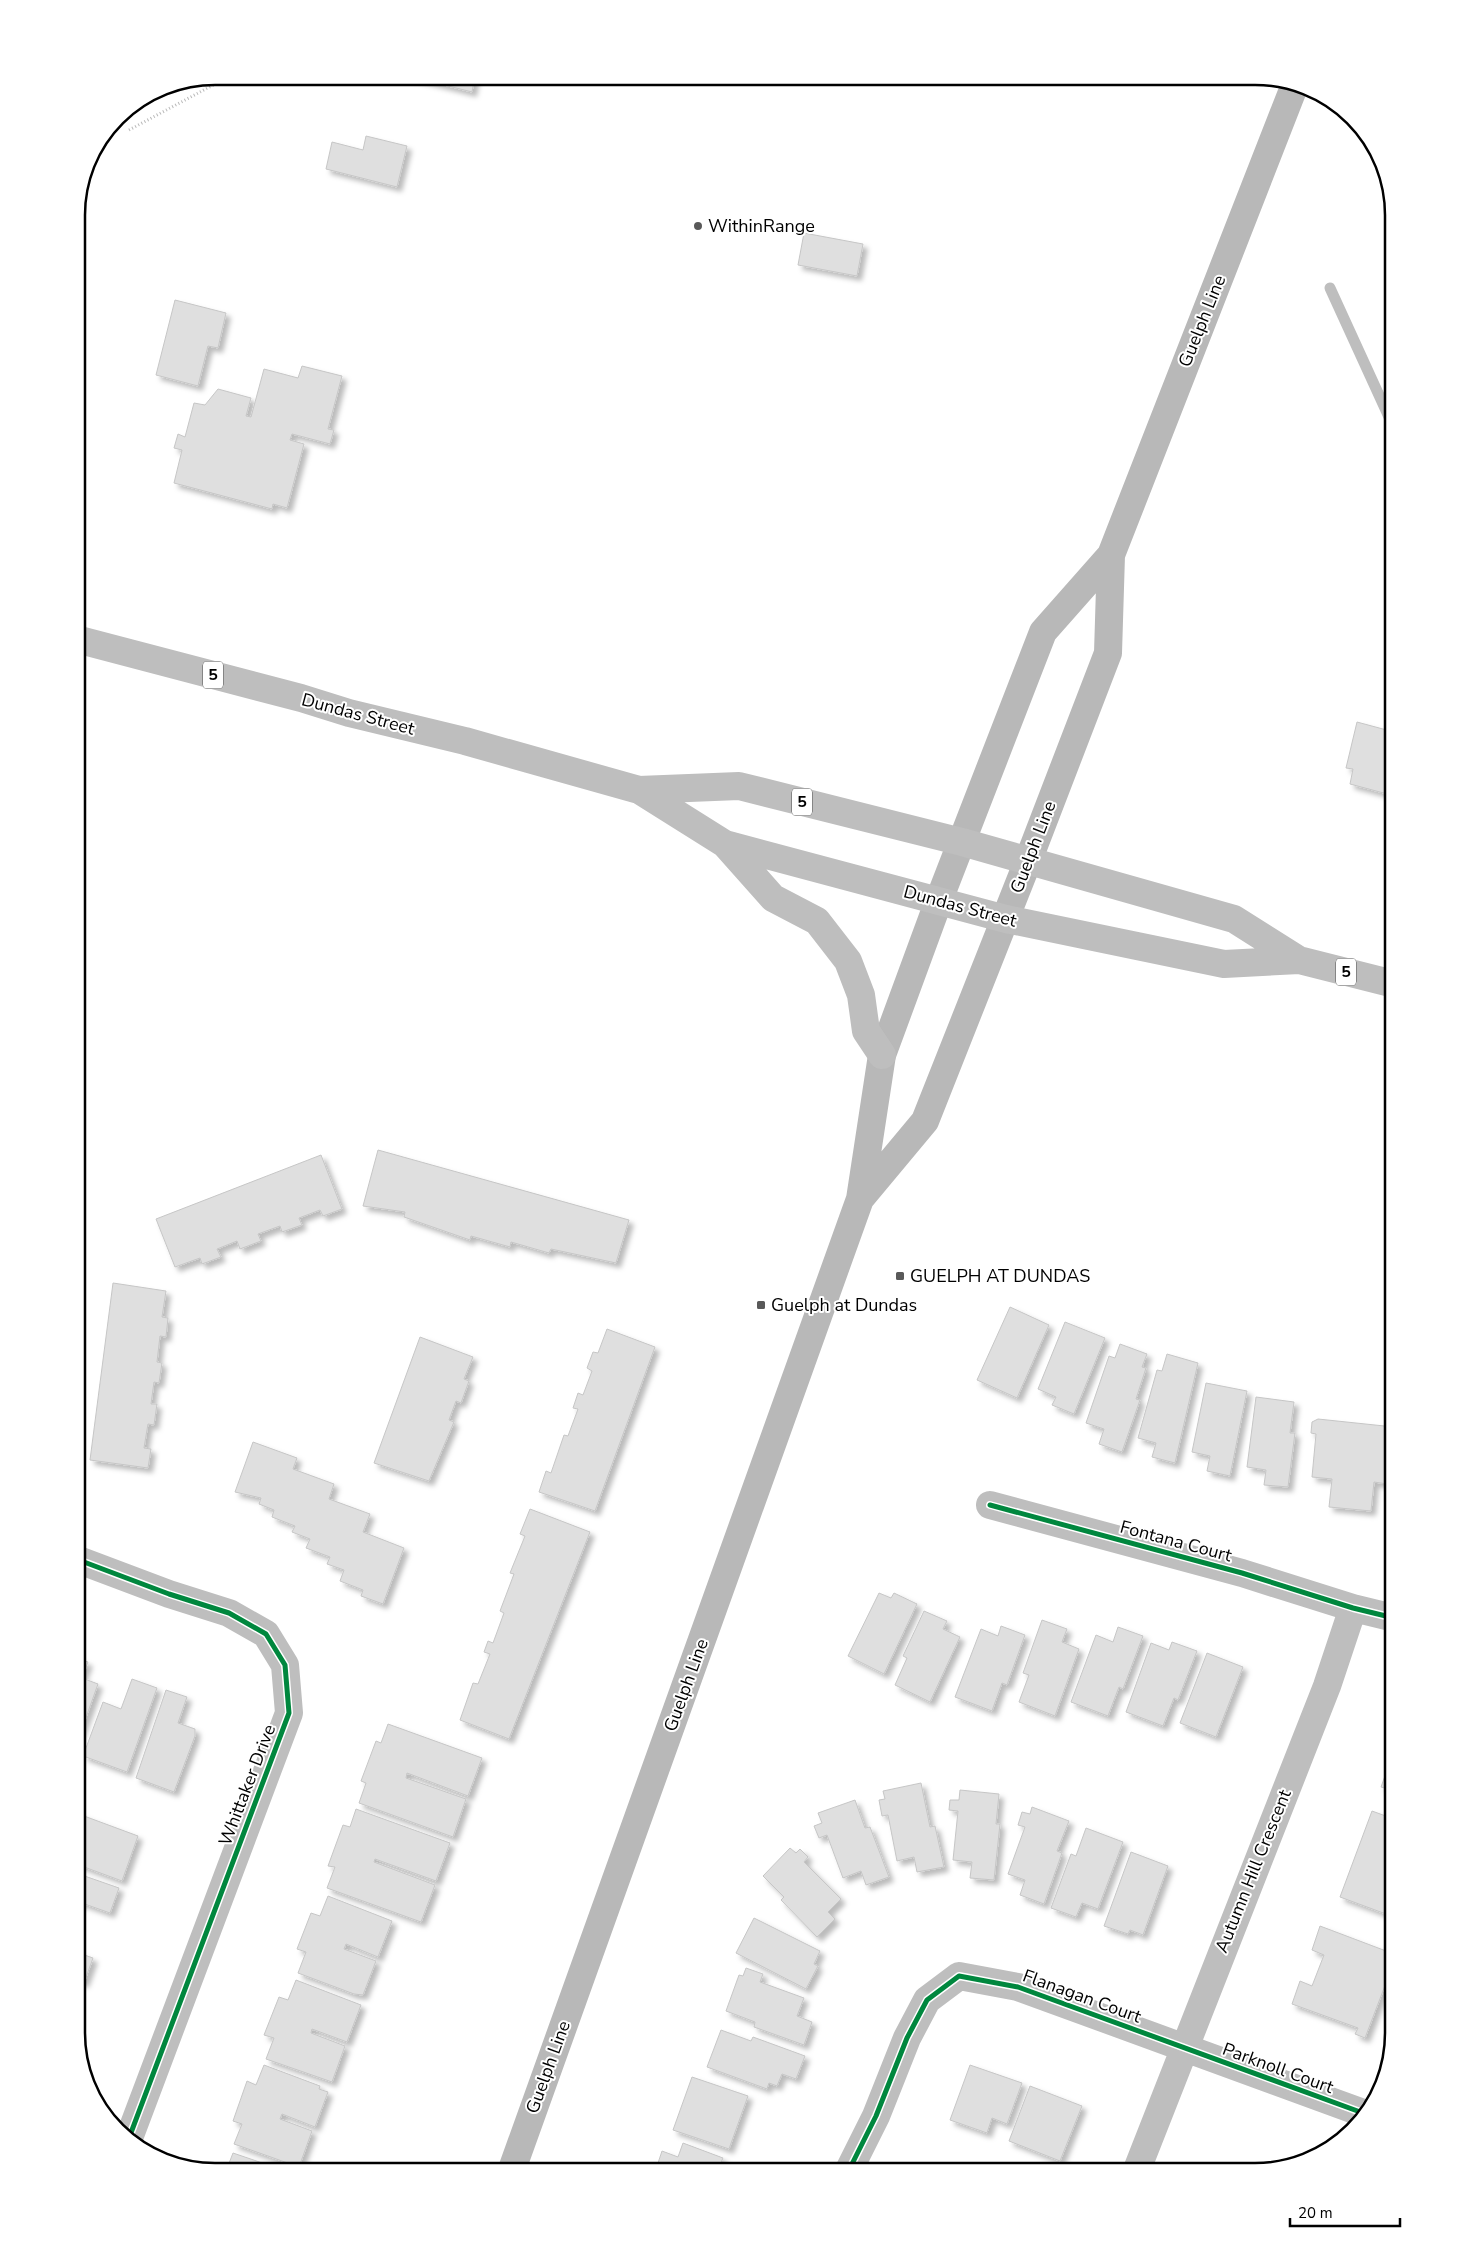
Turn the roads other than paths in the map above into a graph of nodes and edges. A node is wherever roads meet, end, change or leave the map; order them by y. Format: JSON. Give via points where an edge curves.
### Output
{"nodes":[{"id":1,"x":1292,"y":91,"type":"edge"},
{"id":2,"x":1111,"y":555,"type":"junction"},
{"id":3,"x":85,"y":641,"type":"edge"},
{"id":4,"x":638,"y":790,"type":"junction"},
{"id":5,"x":962,"y":842,"type":"junction"},
{"id":6,"x":725,"y":844,"type":"junction"},
{"id":7,"x":1028,"y":861,"type":"junction"},
{"id":8,"x":939,"y":900,"type":"junction"},
{"id":9,"x":1006,"y":919,"type":"junction"},
{"id":10,"x":1299,"y":960,"type":"junction"},
{"id":11,"x":1385,"y":982,"type":"edge"},
{"id":12,"x":882,"y":1055,"type":"junction"},
{"id":13,"x":860,"y":1199,"type":"junction"},
{"id":14,"x":990,"y":1505,"type":"dead end"},
{"id":15,"x":85,"y":1562,"type":"edge"},
{"id":16,"x":1352,"y":1608,"type":"junction"},
{"id":17,"x":1385,"y":1616,"type":"edge"},
{"id":18,"x":1183,"y":2048,"type":"junction"},
{"id":19,"x":1358,"y":2112,"type":"edge"},
{"id":20,"x":131,"y":2132,"type":"edge"},
{"id":21,"x":514,"y":2163,"type":"edge"},
{"id":22,"x":852,"y":2163,"type":"edge"},
{"id":23,"x":1139,"y":2163,"type":"edge"}],
"edges":[{"from":1,"to":2,"type":"main road","name":"Guelph Line"},
{"from":2,"to":5,"type":"main road","name":"Guelph Line","via":[[1043,632]]},
{"from":2,"to":7,"type":"main road","name":"Guelph Line","via":[[1108,652]]},
{"from":3,"to":4,"type":"street","name":"Dundas Street","number":"5"},
{"from":4,"to":5,"type":"street","name":"Dundas Street","number":"5","via":[[740,786]]},
{"from":4,"to":6,"type":"street","name":"Dundas Street","number":"5"},
{"from":5,"to":7,"type":"street","name":"Dundas Street","number":"5"},
{"from":5,"to":8,"type":"main road","name":"Guelph Line"},
{"from":6,"to":8,"type":"street","name":"Dundas Street","number":"5"},
{"from":6,"to":12,"type":"street","via":[[773,898],[817,921],[848,961],[860,995],[866,1031]]},
{"from":7,"to":9,"type":"main road","name":"Guelph Line"},
{"from":7,"to":10,"type":"street","name":"Dundas Street","number":"5","via":[[1234,919]]},
{"from":8,"to":9,"type":"street","name":"Dundas Street","number":"5"},
{"from":8,"to":12,"type":"main road","name":"Guelph Line"},
{"from":9,"to":10,"type":"street","name":"Dundas Street","number":"5","via":[[1224,964]]},
{"from":9,"to":13,"type":"main road","name":"Guelph Line","via":[[925,1121]]},
{"from":10,"to":11,"type":"street","name":"Dundas Street","number":"5"},
{"from":12,"to":13,"type":"main road","name":"Guelph Line"},
{"from":13,"to":21,"type":"main road","name":"Guelph Line"},
{"from":14,"to":16,"type":"street","name":"Fontana Court","via":[[1242,1573]]},
{"from":15,"to":20,"type":"street","name":"Whittaker Drive","via":[[229,1613],[266,1634],[285,1666],[289,1713]]},
{"from":16,"to":17,"type":"street"},
{"from":16,"to":18,"type":"street","name":"Autumn Hill Crescent","via":[[1326,1686]]},
{"from":18,"to":19,"type":"street","name":"Parknoll Court"},
{"from":18,"to":22,"type":"street","name":"Flanagan Court","via":[[1018,1987],[959,1976],[927,2000]]},
{"from":18,"to":23,"type":"street","name":"Autumn Hill Crescent"}]}
